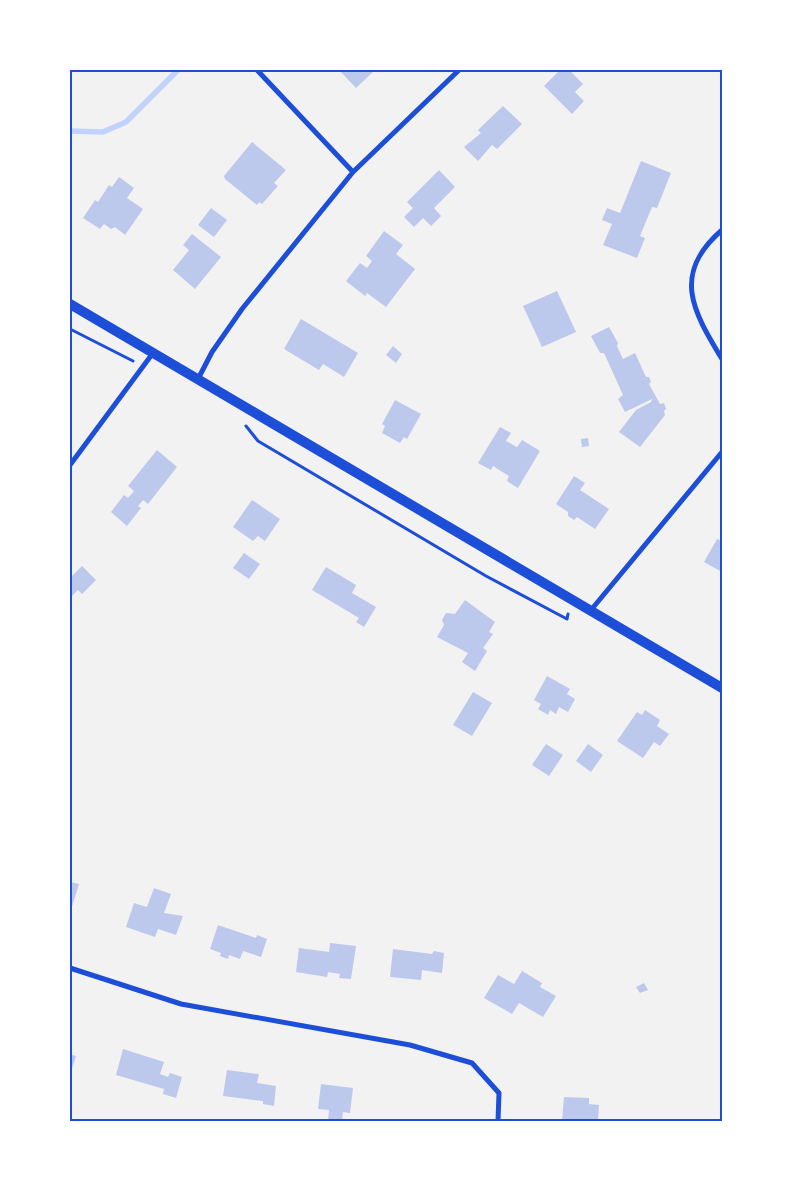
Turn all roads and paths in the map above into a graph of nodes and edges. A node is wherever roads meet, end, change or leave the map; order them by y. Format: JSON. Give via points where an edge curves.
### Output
{"nodes":[{"id":1,"x":257,"y":70,"type":"edge"},
{"id":2,"x":460,"y":70,"type":"edge"},
{"id":3,"x":353,"y":172,"type":"junction"},
{"id":4,"x":722,"y":230,"type":"edge"},
{"id":5,"x":70,"y":304,"type":"edge"},
{"id":6,"x":70,"y":329,"type":"edge"},
{"id":7,"x":153,"y":352,"type":"junction"},
{"id":8,"x":722,"y":359,"type":"edge"},
{"id":9,"x":144,"y":366,"type":"junction"},
{"id":10,"x":198,"y":379,"type":"junction"},
{"id":11,"x":242,"y":422,"type":"dead end"},
{"id":12,"x":722,"y":452,"type":"edge"},
{"id":13,"x":70,"y":465,"type":"edge"},
{"id":14,"x":591,"y":610,"type":"junction"},
{"id":15,"x":568,"y":614,"type":"dead end"},
{"id":16,"x":722,"y":688,"type":"edge"},
{"id":17,"x":70,"y":968,"type":"edge"},
{"id":18,"x":498,"y":1121,"type":"edge"}],
"edges":[{"from":1,"to":3,"type":"street"},
{"from":2,"to":3,"type":"street"},
{"from":3,"to":10,"type":"street","via":[[242,309],[212,352]]},
{"from":4,"to":8,"type":"street","via":[[706,244],[695,262],[691,292],[699,321]]},
{"from":5,"to":7,"type":"main road"},
{"from":6,"to":9,"type":"path"},
{"from":7,"to":9,"type":"street"},
{"from":7,"to":10,"type":"main road"},
{"from":9,"to":13,"type":"street"},
{"from":10,"to":14,"type":"main road"},
{"from":11,"to":15,"type":"path","via":[[258,441],[486,576],[567,619]]},
{"from":12,"to":14,"type":"street"},
{"from":14,"to":16,"type":"main road"},
{"from":17,"to":18,"type":"street","via":[[181,1004],[410,1045],[472,1063],[499,1093]]}]}
